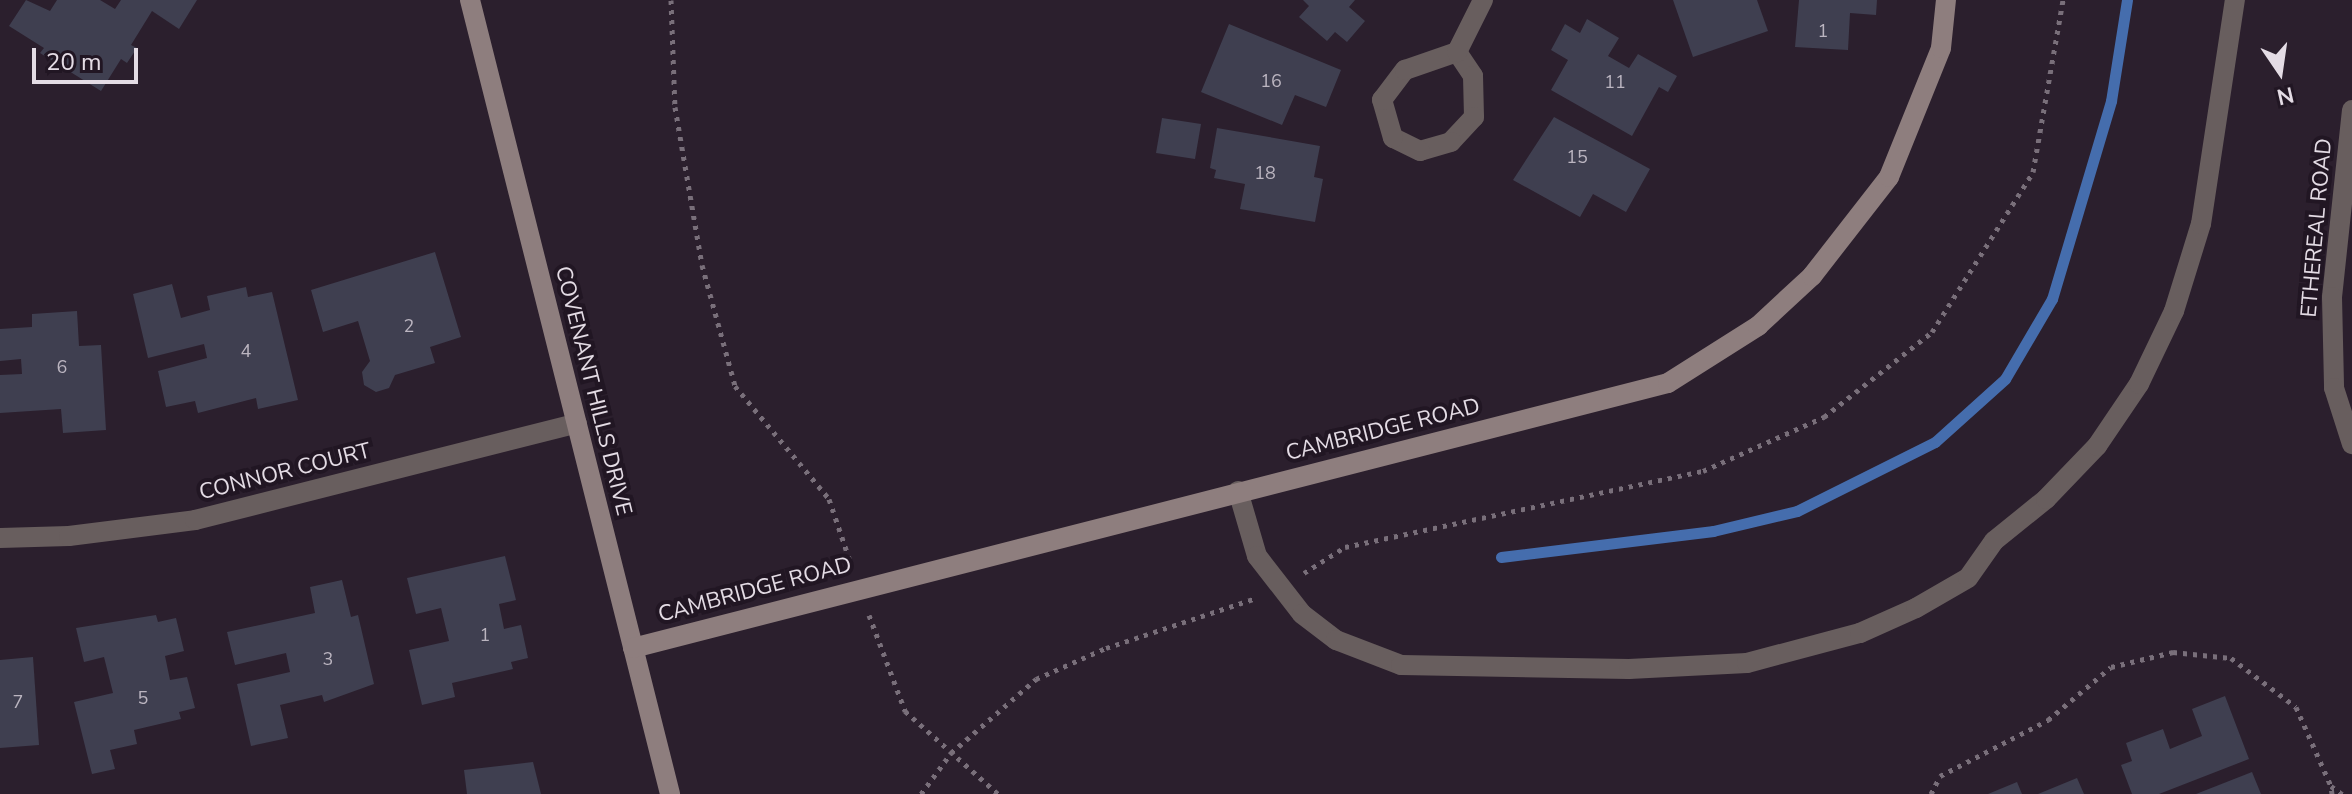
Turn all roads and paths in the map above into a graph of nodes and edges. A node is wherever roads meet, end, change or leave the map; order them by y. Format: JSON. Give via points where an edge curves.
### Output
{"nodes":[{"id":1,"x":470,"y":0,"type":"edge"},
{"id":2,"x":671,"y":0,"type":"edge"},
{"id":3,"x":1483,"y":0,"type":"edge"},
{"id":4,"x":1946,"y":0,"type":"edge"},
{"id":5,"x":2063,"y":0,"type":"edge"},
{"id":6,"x":2235,"y":0,"type":"edge"},
{"id":7,"x":1457,"y":52,"type":"junction"},
{"id":8,"x":2352,"y":110,"type":"edge"},
{"id":9,"x":577,"y":423,"type":"junction"},
{"id":10,"x":2352,"y":442,"type":"edge"},
{"id":11,"x":1238,"y":491,"type":"junction"},
{"id":12,"x":0,"y":538,"type":"edge"},
{"id":13,"x":859,"y":586,"type":"junction"},
{"id":14,"x":1278,"y":589,"type":"junction"},
{"id":15,"x":633,"y":648,"type":"junction"},
{"id":16,"x":951,"y":753,"type":"junction"},
{"id":17,"x":2331,"y":786,"type":"junction"},
{"id":18,"x":670,"y":794,"type":"edge"},
{"id":19,"x":921,"y":794,"type":"edge"},
{"id":20,"x":998,"y":794,"type":"edge"},
{"id":21,"x":1931,"y":794,"type":"edge"},
{"id":22,"x":2332,"y":794,"type":"edge"},
{"id":23,"x":2342,"y":794,"type":"edge"}],
"edges":[{"from":1,"to":9,"type":"street","name":"COVENANT HILLS DRIVE"},
{"from":2,"to":13,"type":"path","via":[[675,107],[702,265],[735,386],[829,499]]},
{"from":3,"to":7,"type":"street"},
{"from":4,"to":11,"type":"street","name":"CAMBRIDGE ROAD","via":[[1941,48],[1889,177],[1812,276],[1758,326],[1668,383]]},
{"from":5,"to":14,"type":"path","via":[[2033,172],[1932,332],[1824,417],[1703,471],[1345,547]]},
{"from":6,"to":14,"type":"street","via":[[2201,224],[2174,311],[2139,384],[2097,446],[2046,499],[1994,541],[1968,578],[1902,615],[1795,654],[1747,663],[1629,669],[1401,665],[1336,640]]},
{"from":7,"to":7,"type":"street","via":[[1473,76],[1474,117],[1451,142],[1420,151],[1393,138],[1382,100],[1405,70]]},
{"from":8,"to":10,"type":"street","name":"ETHEREAL ROAD","via":[[2332,297],[2334,388]]},
{"from":9,"to":12,"type":"street","name":"CONNOR COURT","via":[[195,520],[69,536]]},
{"from":9,"to":15,"type":"street","name":"COVENANT HILLS DRIVE"},
{"from":11,"to":13,"type":"street","name":"CAMBRIDGE ROAD"},
{"from":11,"to":14,"type":"street","via":[[1257,556]]},
{"from":13,"to":15,"type":"street","name":"CAMBRIDGE ROAD"},
{"from":13,"to":16,"type":"path","via":[[905,711]]},
{"from":14,"to":16,"type":"path","via":[[1216,615],[1106,648],[1036,679]]},
{"from":15,"to":18,"type":"street","name":"COVENANT HILLS DRIVE"},
{"from":16,"to":19,"type":"path"},
{"from":16,"to":20,"type":"path"},
{"from":17,"to":21,"type":"path","via":[[2296,707],[2231,658],[2173,652],[2111,667],[2048,720],[1940,776]]},
{"from":17,"to":22,"type":"path"},
{"from":17,"to":23,"type":"path"}]}
